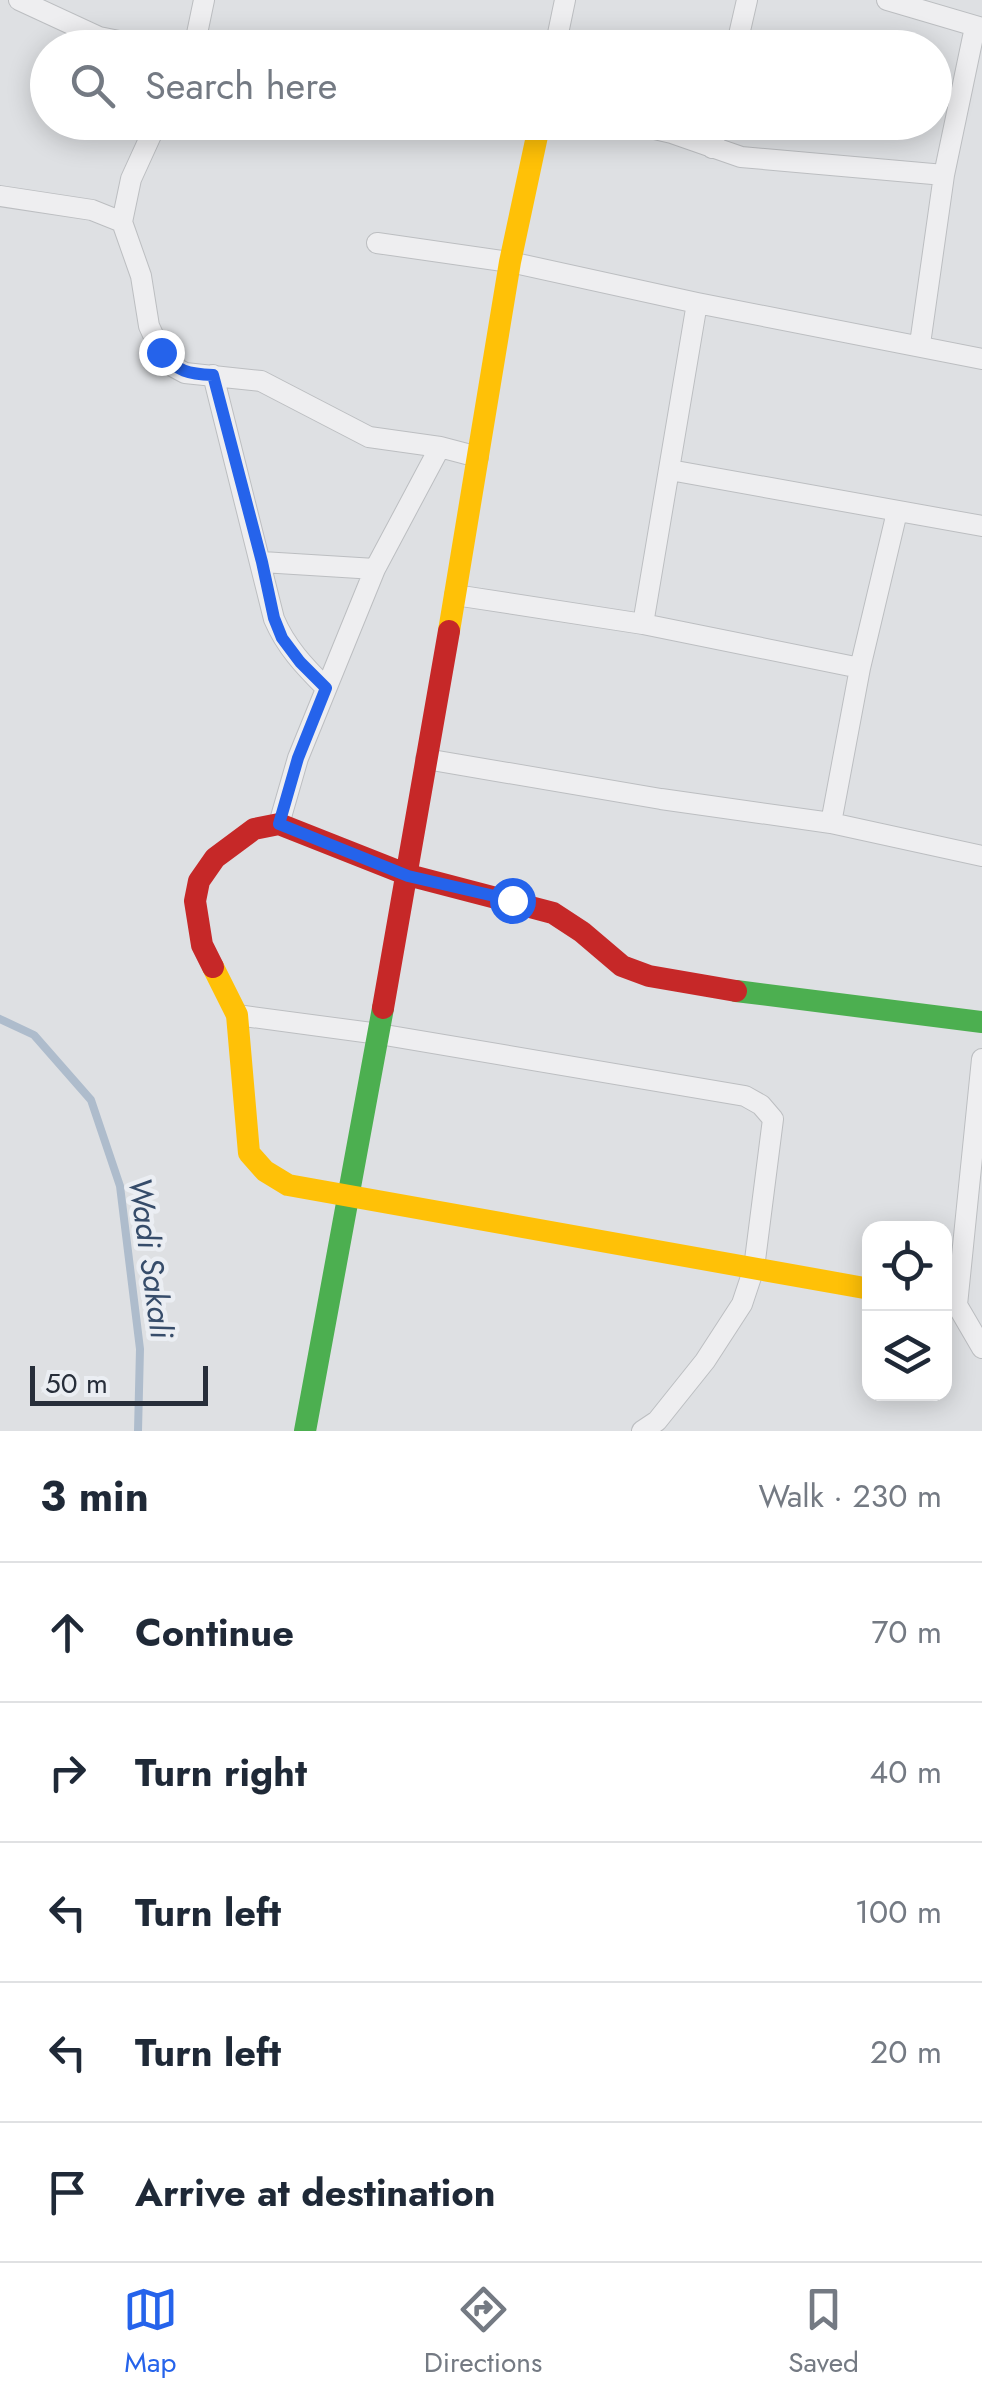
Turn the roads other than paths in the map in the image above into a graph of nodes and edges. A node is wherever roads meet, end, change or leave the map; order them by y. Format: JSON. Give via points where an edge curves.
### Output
{"nodes":[{"id":1,"x":20,"y":0,"type":"edge"},
{"id":2,"x":204,"y":0,"type":"edge"},
{"id":3,"x":565,"y":0,"type":"edge"},
{"id":4,"x":748,"y":0,"type":"edge"},
{"id":5,"x":887,"y":0,"type":"edge"},
{"id":6,"x":979,"y":28,"type":"edge"},
{"id":7,"x":84,"y":30,"type":"edge"},
{"id":8,"x":198,"y":30,"type":"edge"},
{"id":9,"x":559,"y":30,"type":"edge"},
{"id":10,"x":740,"y":30,"type":"edge"},
{"id":11,"x":149,"y":140,"type":"edge"},
{"id":12,"x":536,"y":140,"type":"edge"},
{"id":13,"x":691,"y":140,"type":"edge"},
{"id":14,"x":714,"y":140,"type":"edge"},
{"id":15,"x":712,"y":148,"type":"junction"},
{"id":16,"x":944,"y":175,"type":"junction"},
{"id":17,"x":0,"y":196,"type":"edge"},
{"id":18,"x":122,"y":222,"type":"junction"},
{"id":19,"x":378,"y":243,"type":"dead end"},
{"id":20,"x":510,"y":262,"type":"junction"},
{"id":21,"x":697,"y":303,"type":"junction"},
{"id":22,"x":920,"y":344,"type":"junction"},
{"id":23,"x":982,"y":358,"type":"edge"},
{"id":24,"x":213,"y":375,"type":"junction"},
{"id":25,"x":440,"y":447,"type":"junction"},
{"id":26,"x":478,"y":457,"type":"junction"},
{"id":27,"x":670,"y":470,"type":"junction"},
{"id":28,"x":897,"y":512,"type":"junction"},
{"id":29,"x":982,"y":526,"type":"edge"},
{"id":30,"x":262,"y":562,"type":"junction"},
{"id":31,"x":375,"y":568,"type":"junction"},
{"id":32,"x":455,"y":595,"type":"junction"},
{"id":33,"x":644,"y":624,"type":"junction"},
{"id":34,"x":860,"y":668,"type":"junction"},
{"id":35,"x":326,"y":688,"type":"junction"},
{"id":36,"x":426,"y":759,"type":"junction"},
{"id":37,"x":831,"y":823,"type":"junction"},
{"id":38,"x":279,"y":824,"type":"junction"},
{"id":39,"x":982,"y":856,"type":"edge"},
{"id":40,"x":408,"y":876,"type":"junction"},
{"id":41,"x":236,"y":1015,"type":"junction"},
{"id":42,"x":982,"y":1022,"type":"edge"},
{"id":43,"x":379,"y":1034,"type":"junction"},
{"id":44,"x":982,"y":1058,"type":"edge"},
{"id":45,"x":974,"y":1195,"type":"edge"},
{"id":46,"x":348,"y":1198,"type":"junction"},
{"id":47,"x":754,"y":1268,"type":"junction"},
{"id":48,"x":862,"y":1288,"type":"edge"},
{"id":49,"x":952,"y":1299,"type":"edge"},
{"id":50,"x":952,"y":1304,"type":"edge"},
{"id":51,"x":952,"y":1305,"type":"edge"},
{"id":52,"x":982,"y":1314,"type":"edge"},
{"id":53,"x":982,"y":1348,"type":"edge"},
{"id":54,"x":305,"y":1431,"type":"edge"},
{"id":55,"x":642,"y":1431,"type":"edge"}],
"edges":[{"from":1,"to":7,"type":"street"},
{"from":2,"to":8,"type":"street"},
{"from":3,"to":9,"type":"street"},
{"from":4,"to":10,"type":"street"},
{"from":5,"to":6,"type":"street"},
{"from":6,"to":16,"type":"street"},
{"from":11,"to":18,"type":"street"},
{"from":12,"to":20,"type":"street"},
{"from":13,"to":15,"type":"street"},
{"from":14,"to":15,"type":"street"},
{"from":15,"to":16,"type":"street","via":[[777,162]]},
{"from":16,"to":22,"type":"street"},
{"from":17,"to":18,"type":"street","via":[[92,210]]},
{"from":18,"to":24,"type":"street","via":[[161,352],[185,373]]},
{"from":19,"to":20,"type":"street"},
{"from":20,"to":21,"type":"street"},
{"from":20,"to":26,"type":"street"},
{"from":21,"to":22,"type":"street"},
{"from":21,"to":27,"type":"street"},
{"from":22,"to":23,"type":"street"},
{"from":24,"to":25,"type":"street","via":[[282,390],[368,437]]},
{"from":24,"to":30,"type":"street"},
{"from":25,"to":26,"type":"street"},
{"from":25,"to":31,"type":"street"},
{"from":26,"to":32,"type":"street"},
{"from":27,"to":28,"type":"street"},
{"from":27,"to":33,"type":"street"},
{"from":28,"to":29,"type":"street"},
{"from":28,"to":34,"type":"street"},
{"from":30,"to":31,"type":"street"},
{"from":30,"to":35,"type":"street","via":[[282,638]]},
{"from":31,"to":35,"type":"street"},
{"from":32,"to":33,"type":"street"},
{"from":32,"to":36,"type":"street"},
{"from":33,"to":34,"type":"street"},
{"from":34,"to":37,"type":"street"},
{"from":35,"to":38,"type":"street"},
{"from":36,"to":37,"type":"street"},
{"from":36,"to":40,"type":"street"},
{"from":37,"to":39,"type":"street"},
{"from":38,"to":40,"type":"street"},
{"from":38,"to":41,"type":"street","via":[[254,829],[216,858],[199,881],[202,946]]},
{"from":40,"to":42,"type":"street","via":[[552,913],[622,966],[649,976]]},
{"from":40,"to":43,"type":"street"},
{"from":41,"to":43,"type":"street"},
{"from":41,"to":46,"type":"street","via":[[249,1153],[288,1184]]},
{"from":43,"to":46,"type":"street"},
{"from":43,"to":47,"type":"street","via":[[745,1096],[773,1120]]},
{"from":44,"to":45,"type":"street"},
{"from":45,"to":49,"type":"street"},
{"from":46,"to":47,"type":"street"},
{"from":46,"to":54,"type":"street"},
{"from":47,"to":48,"type":"street"},
{"from":47,"to":55,"type":"street","via":[[742,1304],[706,1360]]},
{"from":50,"to":52,"type":"street"},
{"from":51,"to":53,"type":"street"}]}
